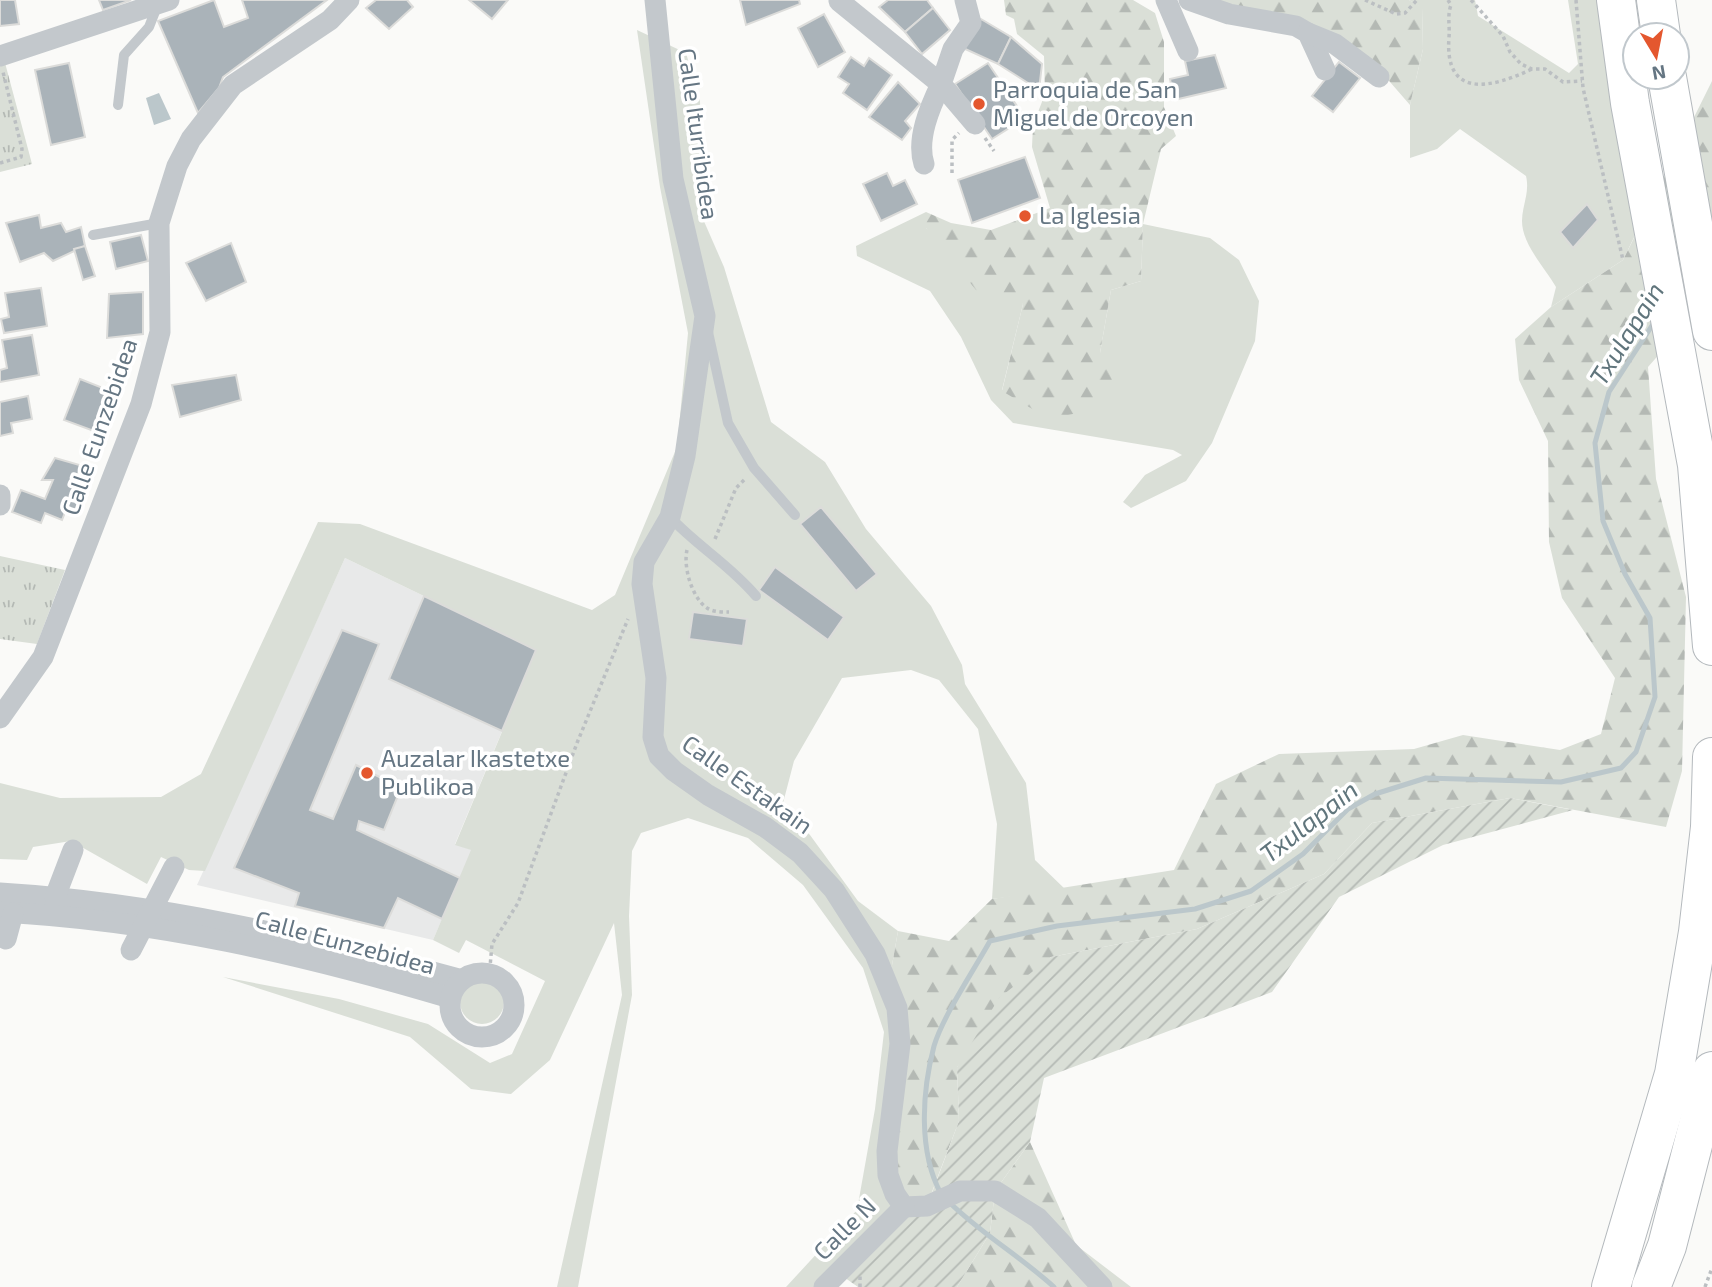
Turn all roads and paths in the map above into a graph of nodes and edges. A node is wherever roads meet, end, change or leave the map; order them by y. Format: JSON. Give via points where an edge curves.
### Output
{"nodes":[{"id":1,"x":349,"y":0,"type":"edge"},
{"id":2,"x":836,"y":0,"type":"edge"},
{"id":3,"x":965,"y":0,"type":"edge"},
{"id":4,"x":1166,"y":0,"type":"edge"},
{"id":5,"x":1189,"y":0,"type":"edge"},
{"id":6,"x":1366,"y":0,"type":"edge"},
{"id":7,"x":1417,"y":0,"type":"edge"},
{"id":8,"x":1448,"y":0,"type":"edge"},
{"id":9,"x":1471,"y":0,"type":"edge"},
{"id":10,"x":1576,"y":0,"type":"edge"},
{"id":11,"x":1615,"y":0,"type":"edge"},
{"id":12,"x":1656,"y":0,"type":"edge"},
{"id":13,"x":163,"y":2,"type":"edge"},
{"id":14,"x":653,"y":2,"type":"edge"},
{"id":15,"x":1659,"y":21,"type":"edge"},
{"id":16,"x":1308,"y":33,"type":"junction"},
{"id":17,"x":1188,"y":51,"type":"dead end"},
{"id":18,"x":0,"y":56,"type":"edge"},
{"id":19,"x":0,"y":61,"type":"edge"},
{"id":20,"x":1532,"y":69,"type":"junction"},
{"id":21,"x":1325,"y":70,"type":"dead end"},
{"id":22,"x":1379,"y":77,"type":"dead end"},
{"id":23,"x":1583,"y":81,"type":"junction"},
{"id":24,"x":941,"y":85,"type":"junction"},
{"id":25,"x":1669,"y":91,"type":"edge"},
{"id":26,"x":118,"y":105,"type":"dead end"},
{"id":27,"x":975,"y":124,"type":"joint"},
{"id":28,"x":0,"y":163,"type":"edge"},
{"id":29,"x":924,"y":164,"type":"dead end"},
{"id":30,"x":952,"y":173,"type":"dead end"},
{"id":31,"x":159,"y":223,"type":"junction"},
{"id":32,"x":93,"y":235,"type":"dead end"},
{"id":33,"x":1623,"y":260,"type":"dead end"},
{"id":34,"x":705,"y":316,"type":"junction"},
{"id":35,"x":1712,"y":331,"type":"edge"},
{"id":36,"x":754,"y":468,"type":"junction"},
{"id":37,"x":0,"y":495,"type":"edge"},
{"id":38,"x":0,"y":505,"type":"edge"},
{"id":39,"x":795,"y":515,"type":"dead end"},
{"id":40,"x":670,"y":517,"type":"junction"},
{"id":41,"x":689,"y":538,"type":"junction"},
{"id":42,"x":710,"y":550,"type":"junction"},
{"id":43,"x":642,"y":584,"type":"junction"},
{"id":44,"x":756,"y":596,"type":"dead end"},
{"id":45,"x":729,"y":612,"type":"dead end"},
{"id":46,"x":1712,"y":646,"type":"edge"},
{"id":47,"x":0,"y":718,"type":"edge"},
{"id":48,"x":1712,"y":757,"type":"edge"},
{"id":49,"x":73,"y":850,"type":"dead end"},
{"id":50,"x":174,"y":867,"type":"dead end"},
{"id":51,"x":0,"y":893,"type":"edge"},
{"id":52,"x":55,"y":897,"type":"junction"},
{"id":53,"x":7,"y":913,"type":"edge"},
{"id":54,"x":148,"y":917,"type":"junction"},
{"id":55,"x":6,"y":939,"type":"dead end"},
{"id":56,"x":131,"y":950,"type":"dead end"},
{"id":57,"x":494,"y":975,"type":"junction"},
{"id":58,"x":462,"y":980,"type":"junction"},
{"id":59,"x":450,"y":998,"type":"junction"},
{"id":60,"x":1712,"y":1071,"type":"edge"},
{"id":61,"x":904,"y":1207,"type":"junction"},
{"id":62,"x":1712,"y":1268,"type":"edge"},
{"id":63,"x":824,"y":1287,"type":"edge"},
{"id":64,"x":1102,"y":1287,"type":"edge"},
{"id":65,"x":1611,"y":1287,"type":"edge"},
{"id":66,"x":1651,"y":1287,"type":"edge"},
{"id":67,"x":1705,"y":1287,"type":"edge"}],
"edges":[{"from":1,"to":31,"type":"street","name":"Calle Eunzebidea","via":[[330,20],[233,85],[191,139]]},
{"from":2,"to":24,"type":"street"},
{"from":3,"to":24,"type":"street","via":[[971,23],[953,49]]},
{"from":4,"to":17,"type":"street"},
{"from":5,"to":16,"type":"street","via":[[1210,9],[1296,26]]},
{"from":6,"to":7,"type":"path","via":[[1396,14],[1405,13]]},
{"from":8,"to":20,"type":"path","via":[[1450,69],[1460,79],[1479,86]]},
{"from":9,"to":20,"type":"path","via":[[1503,36],[1510,52]]},
{"from":10,"to":23,"type":"path"},
{"from":11,"to":46,"type":"highway","via":[[1697,465]]},
{"from":12,"to":15,"type":"highway"},
{"from":13,"to":18,"type":"street"},
{"from":13,"to":26,"type":"lane","via":[[149,27],[124,55]]},
{"from":14,"to":34,"type":"street","name":"Calle Iturribidea","via":[[666,82],[673,179]]},
{"from":16,"to":21,"type":"street"},
{"from":16,"to":22,"type":"street","via":[[1335,44]]},
{"from":19,"to":28,"type":"path","via":[[22,149],[21,157]]},
{"from":20,"to":23,"type":"path","via":[[1545,69],[1563,82]]},
{"from":23,"to":33,"type":"path"},
{"from":24,"to":27,"type":"street"},
{"from":24,"to":29,"type":"street","via":[[922,144]]},
{"from":25,"to":35,"type":"highway"},
{"from":27,"to":30,"type":"path","via":[[952,140]]},
{"from":31,"to":32,"type":"lane"},
{"from":31,"to":47,"type":"street","name":"Calle Eunzebidea","via":[[160,332],[141,404],[43,657]]},
{"from":34,"to":36,"type":"lane","via":[[729,423]]},
{"from":34,"to":40,"type":"street","name":"Calle Estakain","via":[[685,456]]},
{"from":36,"to":39,"type":"lane"},
{"from":36,"to":42,"type":"path","via":[[736,488]]},
{"from":37,"to":38,"type":"street"},
{"from":40,"to":41,"type":"lane"},
{"from":40,"to":43,"type":"street","name":"Calle Estakain","via":[[644,562]]},
{"from":41,"to":42,"type":"lane"},
{"from":41,"to":45,"type":"path","via":[[685,556],[700,602],[710,610]]},
{"from":42,"to":44,"type":"lane"},
{"from":43,"to":57,"type":"path","via":[[518,903],[492,944]]},
{"from":43,"to":61,"type":"street","name":"Calle Estakain","via":[[656,678],[653,737],[659,755],[708,795],[800,853],[834,890],[875,954],[897,1008],[900,1044],[887,1151],[888,1175]]},
{"from":48,"to":65,"type":"highway","via":[[1700,919],[1674,1074]]},
{"from":49,"to":52,"type":"street"},
{"from":50,"to":54,"type":"street"},
{"from":51,"to":52,"type":"street","name":"Calle Eunzebidea"},
{"from":52,"to":54,"type":"street","name":"Calle Eunzebidea"},
{"from":53,"to":54,"type":"street","name":"Calle Eunzebidea"},
{"from":53,"to":55,"type":"street"},
{"from":54,"to":56,"type":"street"},
{"from":54,"to":58,"type":"street","name":"Calle Eunzebidea","via":[[321,941]]},
{"from":54,"to":59,"type":"street","name":"Calle Eunzebidea"},
{"from":57,"to":58,"type":"street","name":"Calle Eunzebidea","via":[[477,974]]},
{"from":57,"to":59,"type":"street","name":"Calle Eunzebidea","via":[[510,990],[513,1012],[509,1022],[491,1035],[481,1037],[460,1029],[453,1020]]},
{"from":58,"to":59,"type":"street","name":"Calle Eunzebidea"},
{"from":60,"to":66,"type":"highway","via":[[1667,1246]]},
{"from":61,"to":63,"type":"street","name":"Calle N"},
{"from":61,"to":64,"type":"street","via":[[927,1206],[960,1191],[995,1191],[1038,1218]]},
{"from":62,"to":67,"type":"path"}]}
